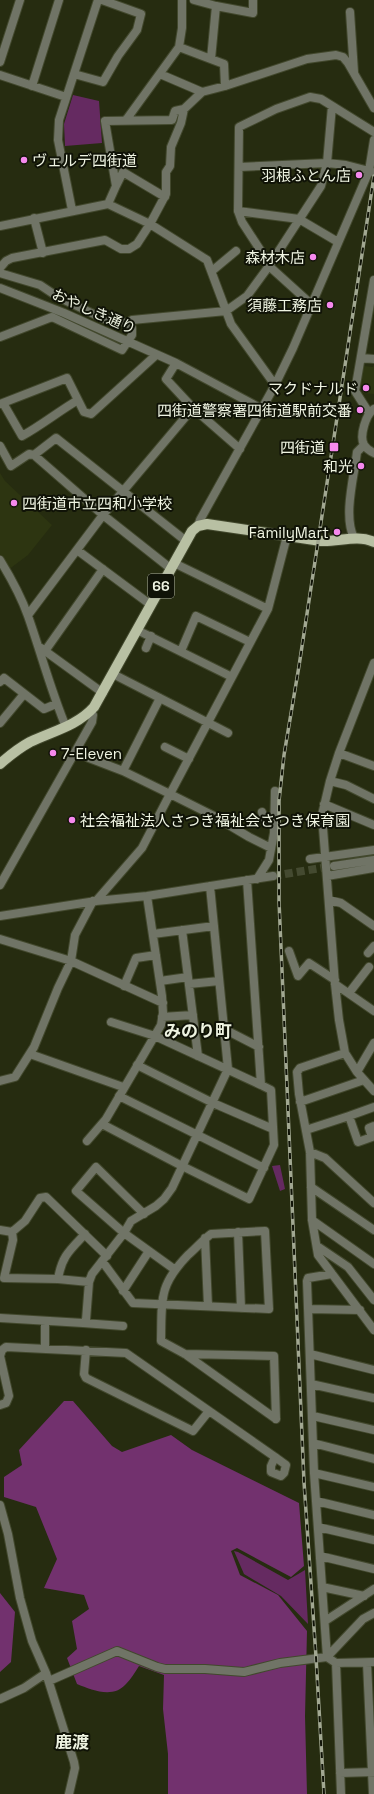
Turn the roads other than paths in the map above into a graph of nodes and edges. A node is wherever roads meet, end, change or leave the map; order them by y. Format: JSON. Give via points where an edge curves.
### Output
{"nodes":[{"id":1,"x":20,"y":0,"type":"edge"},
{"id":2,"x":59,"y":0,"type":"edge"},
{"id":3,"x":98,"y":0,"type":"edge"},
{"id":4,"x":102,"y":0,"type":"edge"},
{"id":5,"x":182,"y":0,"type":"edge"},
{"id":6,"x":194,"y":0,"type":"edge"},
{"id":7,"x":253,"y":0,"type":"edge"},
{"id":8,"x":216,"y":6,"type":"junction"},
{"id":9,"x":350,"y":12,"type":"dead end"},
{"id":10,"x":179,"y":47,"type":"junction"},
{"id":11,"x":211,"y":59,"type":"junction"},
{"id":12,"x":0,"y":62,"type":"edge"},
{"id":13,"x":74,"y":74,"type":"junction"},
{"id":14,"x":160,"y":74,"type":"junction"},
{"id":15,"x":355,"y":74,"type":"junction"},
{"id":16,"x":0,"y":75,"type":"edge"},
{"id":17,"x":32,"y":86,"type":"junction"},
{"id":18,"x":225,"y":86,"type":"junction"},
{"id":19,"x":202,"y":92,"type":"junction"},
{"id":20,"x":66,"y":97,"type":"junction"},
{"id":21,"x":332,"y":106,"type":"junction"},
{"id":22,"x":374,"y":108,"type":"edge"},
{"id":23,"x":184,"y":109,"type":"junction"},
{"id":24,"x":126,"y":120,"type":"junction"},
{"id":25,"x":374,"y":132,"type":"edge"},
{"id":26,"x":374,"y":140,"type":"edge"},
{"id":27,"x":327,"y":163,"type":"junction"},
{"id":28,"x":239,"y":167,"type":"junction"},
{"id":29,"x":371,"y":171,"type":"edge"},
{"id":30,"x":116,"y":186,"type":"junction"},
{"id":31,"x":165,"y":197,"type":"junction"},
{"id":32,"x":108,"y":204,"type":"junction"},
{"id":33,"x":72,"y":210,"type":"junction"},
{"id":34,"x":238,"y":211,"type":"junction"},
{"id":35,"x":34,"y":218,"type":"junction"},
{"id":36,"x":299,"y":219,"type":"junction"},
{"id":37,"x":150,"y":224,"type":"junction"},
{"id":38,"x":0,"y":226,"type":"edge"},
{"id":39,"x":338,"y":242,"type":"junction"},
{"id":40,"x":236,"y":251,"type":"dead end"},
{"id":41,"x":43,"y":253,"type":"junction"},
{"id":42,"x":269,"y":266,"type":"junction"},
{"id":43,"x":0,"y":268,"type":"edge"},
{"id":44,"x":212,"y":270,"type":"junction"},
{"id":45,"x":0,"y":272,"type":"edge"},
{"id":46,"x":374,"y":280,"type":"edge"},
{"id":47,"x":0,"y":288,"type":"edge"},
{"id":48,"x":311,"y":304,"type":"junction"},
{"id":49,"x":226,"y":311,"type":"junction"},
{"id":50,"x":126,"y":324,"type":"junction"},
{"id":51,"x":0,"y":337,"type":"edge"},
{"id":52,"x":128,"y":342,"type":"junction"},
{"id":53,"x":156,"y":354,"type":"junction"},
{"id":54,"x":361,"y":358,"type":"junction"},
{"id":55,"x":374,"y":359,"type":"edge"},
{"id":56,"x":176,"y":363,"type":"junction"},
{"id":57,"x":275,"y":386,"type":"junction"},
{"id":58,"x":78,"y":400,"type":"junction"},
{"id":59,"x":2,"y":403,"type":"edge"},
{"id":60,"x":193,"y":408,"type":"junction"},
{"id":61,"x":262,"y":409,"type":"junction"},
{"id":62,"x":371,"y":411,"type":"edge"},
{"id":63,"x":364,"y":445,"type":"junction"},
{"id":64,"x":0,"y":446,"type":"edge"},
{"id":65,"x":240,"y":449,"type":"junction"},
{"id":66,"x":374,"y":453,"type":"edge"},
{"id":67,"x":34,"y":455,"type":"junction"},
{"id":68,"x":122,"y":492,"type":"junction"},
{"id":69,"x":103,"y":515,"type":"junction"},
{"id":70,"x":198,"y":526,"type":"junction"},
{"id":71,"x":288,"y":536,"type":"junction"},
{"id":72,"x":354,"y":538,"type":"junction"},
{"id":73,"x":373,"y":539,"type":"edge"},
{"id":74,"x":186,"y":541,"type":"junction"},
{"id":75,"x":77,"y":550,"type":"junction"},
{"id":76,"x":0,"y":560,"type":"edge"},
{"id":77,"x":172,"y":565,"type":"junction"},
{"id":78,"x":103,"y":569,"type":"junction"},
{"id":79,"x":151,"y":604,"type":"junction"},
{"id":80,"x":268,"y":610,"type":"junction"},
{"id":81,"x":28,"y":615,"type":"junction"},
{"id":82,"x":138,"y":630,"type":"junction"},
{"id":83,"x":151,"y":636,"type":"junction"},
{"id":84,"x":250,"y":642,"type":"junction"},
{"id":85,"x":38,"y":645,"type":"junction"},
{"id":86,"x":146,"y":648,"type":"dead end"},
{"id":87,"x":45,"y":651,"type":"junction"},
{"id":88,"x":181,"y":651,"type":"junction"},
{"id":89,"x":374,"y":664,"type":"edge"},
{"id":90,"x":113,"y":674,"type":"junction"},
{"id":91,"x":232,"y":677,"type":"junction"},
{"id":92,"x":0,"y":682,"type":"edge"},
{"id":93,"x":103,"y":693,"type":"junction"},
{"id":94,"x":24,"y":694,"type":"junction"},
{"id":95,"x":160,"y":698,"type":"junction"},
{"id":96,"x":56,"y":704,"type":"junction"},
{"id":97,"x":90,"y":711,"type":"junction"},
{"id":98,"x":208,"y":722,"type":"junction"},
{"id":99,"x":0,"y":724,"type":"edge"},
{"id":100,"x":66,"y":727,"type":"junction"},
{"id":101,"x":228,"y":733,"type":"dead end"},
{"id":102,"x":168,"y":746,"type":"dead end"},
{"id":103,"x":76,"y":751,"type":"junction"},
{"id":104,"x":338,"y":754,"type":"junction"},
{"id":105,"x":189,"y":759,"type":"junction"},
{"id":106,"x":0,"y":764,"type":"edge"},
{"id":107,"x":374,"y":766,"type":"edge"},
{"id":108,"x":123,"y":771,"type":"junction"},
{"id":109,"x":330,"y":780,"type":"junction"},
{"id":110,"x":275,"y":791,"type":"dead end"},
{"id":111,"x":170,"y":794,"type":"junction"},
{"id":112,"x":374,"y":799,"type":"edge"},
{"id":113,"x":324,"y":804,"type":"junction"},
{"id":114,"x":262,"y":812,"type":"dead end"},
{"id":115,"x":274,"y":820,"type":"junction"},
{"id":116,"x":374,"y":825,"type":"edge"},
{"id":117,"x":271,"y":848,"type":"junction"},
{"id":118,"x":374,"y":850,"type":"edge"},
{"id":119,"x":326,"y":856,"type":"junction"},
{"id":120,"x":310,"y":859,"type":"dead end"},
{"id":121,"x":374,"y":860,"type":"edge"},
{"id":122,"x":334,"y":866,"type":"tunnel mouth"},
{"id":123,"x":374,"y":868,"type":"edge"},
{"id":124,"x":273,"y":876,"type":"tunnel mouth"},
{"id":125,"x":328,"y":876,"type":"junction"},
{"id":126,"x":257,"y":878,"type":"junction"},
{"id":127,"x":247,"y":880,"type":"junction"},
{"id":128,"x":0,"y":885,"type":"edge"},
{"id":129,"x":210,"y":886,"type":"junction"},
{"id":130,"x":147,"y":896,"type":"junction"},
{"id":131,"x":329,"y":900,"type":"junction"},
{"id":132,"x":94,"y":901,"type":"junction"},
{"id":133,"x":0,"y":916,"type":"edge"},
{"id":134,"x":214,"y":926,"type":"junction"},
{"id":135,"x":374,"y":926,"type":"edge"},
{"id":136,"x":182,"y":930,"type":"junction"},
{"id":137,"x":153,"y":934,"type":"junction"},
{"id":138,"x":0,"y":939,"type":"edge"},
{"id":139,"x":374,"y":946,"type":"edge"},
{"id":140,"x":289,"y":951,"type":"dead end"},
{"id":141,"x":368,"y":953,"type":"dead end"},
{"id":142,"x":156,"y":955,"type":"junction"},
{"id":143,"x":71,"y":962,"type":"junction"},
{"id":144,"x":369,"y":967,"type":"dead end"},
{"id":145,"x":160,"y":981,"type":"junction"},
{"id":146,"x":188,"y":981,"type":"junction"},
{"id":147,"x":219,"y":981,"type":"junction"},
{"id":148,"x":335,"y":982,"type":"junction"},
{"id":149,"x":124,"y":986,"type":"junction"},
{"id":150,"x":349,"y":993,"type":"junction"},
{"id":151,"x":163,"y":1003,"type":"junction"},
{"id":152,"x":374,"y":1012,"type":"edge"},
{"id":153,"x":193,"y":1015,"type":"junction"},
{"id":154,"x":162,"y":1017,"type":"junction"},
{"id":155,"x":111,"y":1022,"type":"dead end"},
{"id":156,"x":224,"y":1029,"type":"junction"},
{"id":157,"x":156,"y":1036,"type":"junction"},
{"id":158,"x":374,"y":1043,"type":"edge"},
{"id":159,"x":259,"y":1047,"type":"junction"},
{"id":160,"x":345,"y":1053,"type":"junction"},
{"id":161,"x":30,"y":1054,"type":"junction"},
{"id":162,"x":198,"y":1056,"type":"junction"},
{"id":163,"x":137,"y":1065,"type":"junction"},
{"id":164,"x":228,"y":1069,"type":"junction"},
{"id":165,"x":357,"y":1072,"type":"junction"},
{"id":166,"x":364,"y":1080,"type":"junction"},
{"id":167,"x":0,"y":1081,"type":"edge"},
{"id":168,"x":262,"y":1085,"type":"junction"},
{"id":169,"x":123,"y":1088,"type":"junction"},
{"id":170,"x":374,"y":1091,"type":"edge"},
{"id":171,"x":118,"y":1096,"type":"junction"},
{"id":172,"x":212,"y":1102,"type":"junction"},
{"id":173,"x":300,"y":1102,"type":"junction"},
{"id":174,"x":374,"y":1107,"type":"edge"},
{"id":175,"x":349,"y":1116,"type":"junction"},
{"id":176,"x":102,"y":1124,"type":"junction"},
{"id":177,"x":374,"y":1126,"type":"edge"},
{"id":178,"x":273,"y":1129,"type":"junction"},
{"id":179,"x":306,"y":1130,"type":"junction"},
{"id":180,"x":197,"y":1135,"type":"junction"},
{"id":181,"x":86,"y":1141,"type":"dead end"},
{"id":182,"x":310,"y":1152,"type":"junction"},
{"id":183,"x":182,"y":1166,"type":"junction"},
{"id":184,"x":264,"y":1168,"type":"junction"},
{"id":185,"x":311,"y":1187,"type":"junction"},
{"id":186,"x":374,"y":1203,"type":"edge"},
{"id":187,"x":144,"y":1214,"type":"junction"},
{"id":188,"x":312,"y":1220,"type":"junction"},
{"id":189,"x":0,"y":1230,"type":"edge"},
{"id":190,"x":374,"y":1230,"type":"edge"},
{"id":191,"x":12,"y":1232,"type":"junction"},
{"id":192,"x":238,"y":1232,"type":"junction"},
{"id":193,"x":124,"y":1233,"type":"junction"},
{"id":194,"x":85,"y":1234,"type":"junction"},
{"id":195,"x":205,"y":1238,"type":"junction"},
{"id":196,"x":317,"y":1246,"type":"junction"},
{"id":197,"x":149,"y":1251,"type":"junction"},
{"id":198,"x":105,"y":1258,"type":"junction"},
{"id":199,"x":374,"y":1264,"type":"edge"},
{"id":200,"x":174,"y":1269,"type":"junction"},
{"id":201,"x":332,"y":1274,"type":"junction"},
{"id":202,"x":58,"y":1280,"type":"junction"},
{"id":203,"x":89,"y":1282,"type":"junction"},
{"id":204,"x":123,"y":1291,"type":"junction"},
{"id":205,"x":374,"y":1300,"type":"edge"},
{"id":206,"x":162,"y":1304,"type":"junction"},
{"id":207,"x":208,"y":1306,"type":"junction"},
{"id":208,"x":241,"y":1308,"type":"junction"},
{"id":209,"x":309,"y":1309,"type":"junction"},
{"id":210,"x":360,"y":1310,"type":"junction"},
{"id":211,"x":0,"y":1318,"type":"edge"},
{"id":212,"x":45,"y":1322,"type":"junction"},
{"id":213,"x":83,"y":1324,"type":"junction"},
{"id":214,"x":123,"y":1326,"type":"dead end"},
{"id":215,"x":374,"y":1330,"type":"edge"},
{"id":216,"x":45,"y":1349,"type":"junction"},
{"id":217,"x":86,"y":1350,"type":"junction"},
{"id":218,"x":185,"y":1354,"type":"junction"},
{"id":219,"x":310,"y":1354,"type":"junction"},
{"id":220,"x":374,"y":1370,"type":"edge"},
{"id":221,"x":311,"y":1384,"type":"junction"},
{"id":222,"x":374,"y":1398,"type":"edge"},
{"id":223,"x":0,"y":1405,"type":"edge"},
{"id":224,"x":209,"y":1411,"type":"junction"},
{"id":225,"x":313,"y":1416,"type":"junction"},
{"id":226,"x":374,"y":1430,"type":"edge"},
{"id":227,"x":314,"y":1444,"type":"junction"},
{"id":228,"x":275,"y":1457,"type":"dead end"},
{"id":229,"x":374,"y":1458,"type":"edge"},
{"id":230,"x":314,"y":1473,"type":"junction"},
{"id":231,"x":374,"y":1487,"type":"edge"},
{"id":232,"x":316,"y":1501,"type":"junction"},
{"id":233,"x":0,"y":1505,"type":"edge"},
{"id":234,"x":374,"y":1515,"type":"edge"},
{"id":235,"x":318,"y":1527,"type":"junction"},
{"id":236,"x":374,"y":1540,"type":"edge"},
{"id":237,"x":320,"y":1556,"type":"junction"},
{"id":238,"x":374,"y":1569,"type":"edge"},
{"id":239,"x":322,"y":1587,"type":"junction"},
{"id":240,"x":374,"y":1589,"type":"edge"},
{"id":241,"x":364,"y":1596,"type":"junction"},
{"id":242,"x":374,"y":1613,"type":"edge"},
{"id":243,"x":324,"y":1621,"type":"junction"},
{"id":244,"x":327,"y":1657,"type":"junction"},
{"id":245,"x":370,"y":1662,"type":"edge"},
{"id":246,"x":336,"y":1664,"type":"junction"},
{"id":247,"x":46,"y":1673,"type":"junction"},
{"id":248,"x":49,"y":1681,"type":"junction"},
{"id":249,"x":0,"y":1699,"type":"edge"},
{"id":250,"x":373,"y":1772,"type":"edge"},
{"id":251,"x":340,"y":1773,"type":"junction"},
{"id":252,"x":69,"y":1794,"type":"edge"},
{"id":253,"x":341,"y":1794,"type":"edge"},
{"id":254,"x":373,"y":1794,"type":"edge"}],
"edges":[{"from":1,"to":12,"type":"street"},
{"from":2,"to":17,"type":"street"},
{"from":3,"to":13,"type":"street"},
{"from":4,"to":13,"type":"street","via":[[141,14],[137,30],[103,82]]},
{"from":5,"to":10,"type":"street"},
{"from":6,"to":8,"type":"street"},
{"from":7,"to":8,"type":"street","via":[[253,13]]},
{"from":8,"to":11,"type":"street"},
{"from":9,"to":15,"type":"street"},
{"from":10,"to":11,"type":"street"},
{"from":10,"to":14,"type":"street"},
{"from":11,"to":18,"type":"street","via":[[224,64]]},
{"from":13,"to":20,"type":"street"},
{"from":14,"to":19,"type":"street"},
{"from":14,"to":24,"type":"street"},
{"from":15,"to":18,"type":"street","via":[[343,57],[336,55],[307,59]]},
{"from":15,"to":22,"type":"street"},
{"from":16,"to":17,"type":"street"},
{"from":17,"to":20,"type":"street"},
{"from":18,"to":19,"type":"street"},
{"from":19,"to":23,"type":"street"},
{"from":20,"to":33,"type":"street","via":[[59,120],[58,140]]},
{"from":21,"to":25,"type":"street"},
{"from":21,"to":27,"type":"street"},
{"from":21,"to":28,"type":"street","via":[[321,99],[310,97],[239,126]]},
{"from":23,"to":24,"type":"street","via":[[176,111],[172,120]]},
{"from":23,"to":31,"type":"street","via":[[171,147]]},
{"from":24,"to":30,"type":"street","via":[[105,121]]},
{"from":26,"to":29,"type":"street"},
{"from":27,"to":28,"type":"street"},
{"from":27,"to":29,"type":"street"},
{"from":27,"to":36,"type":"street","via":[[321,186]]},
{"from":28,"to":34,"type":"street"},
{"from":29,"to":39,"type":"street"},
{"from":30,"to":31,"type":"street","via":[[123,172]]},
{"from":30,"to":32,"type":"street"},
{"from":31,"to":37,"type":"street"},
{"from":32,"to":33,"type":"street"},
{"from":32,"to":37,"type":"street"},
{"from":33,"to":35,"type":"street"},
{"from":34,"to":36,"type":"street"},
{"from":34,"to":42,"type":"street"},
{"from":35,"to":38,"type":"street"},
{"from":35,"to":41,"type":"street"},
{"from":36,"to":39,"type":"street"},
{"from":36,"to":42,"type":"street"},
{"from":37,"to":41,"type":"street","via":[[137,244],[129,249],[121,249],[105,240]]},
{"from":37,"to":44,"type":"street","via":[[203,257]]},
{"from":39,"to":48,"type":"street"},
{"from":40,"to":44,"type":"street"},
{"from":41,"to":43,"type":"street","via":[[12,258]]},
{"from":42,"to":48,"type":"street"},
{"from":42,"to":49,"type":"street","via":[[246,296]]},
{"from":44,"to":49,"type":"street"},
{"from":45,"to":50,"type":"street","via":[[40,285],[58,297],[104,319],[117,318]]},
{"from":46,"to":54,"type":"street"},
{"from":47,"to":52,"type":"street","name":"おやしき通り","via":[[58,310]]},
{"from":48,"to":57,"type":"street"},
{"from":49,"to":50,"type":"street","via":[[132,320]]},
{"from":49,"to":57,"type":"street","via":[[239,337]]},
{"from":50,"to":52,"type":"street","via":[[132,328]]},
{"from":51,"to":52,"type":"street","via":[[52,317],[122,350]]},
{"from":52,"to":53,"type":"street","name":"おやしき通り"},
{"from":53,"to":56,"type":"street","name":"おやしき通り"},
{"from":53,"to":58,"type":"street","via":[[91,414],[84,412]]},
{"from":54,"to":55,"type":"street"},
{"from":54,"to":62,"type":"street","via":[[355,391]]},
{"from":56,"to":60,"type":"street","via":[[166,379]]},
{"from":56,"to":61,"type":"street","name":"おやしき通り"},
{"from":57,"to":61,"type":"street"},
{"from":58,"to":59,"type":"street","via":[[67,378]]},
{"from":58,"to":59,"type":"street","via":[[22,436]]},
{"from":60,"to":65,"type":"street"},
{"from":60,"to":68,"type":"street"},
{"from":61,"to":65,"type":"street"},
{"from":62,"to":63,"type":"street","via":[[366,419]]},
{"from":63,"to":66,"type":"street"},
{"from":63,"to":72,"type":"street","via":[[357,452],[348,518]]},
{"from":64,"to":67,"type":"street","via":[[11,466],[29,454]]},
{"from":65,"to":70,"type":"street"},
{"from":67,"to":68,"type":"street","via":[[56,438]]},
{"from":67,"to":69,"type":"street"},
{"from":68,"to":69,"type":"street"},
{"from":68,"to":74,"type":"street"},
{"from":69,"to":75,"type":"street"},
{"from":69,"to":77,"type":"street"},
{"from":70,"to":71,"type":"main road","via":[[207,524]]},
{"from":70,"to":74,"type":"main road","number":"66"},
{"from":71,"to":72,"type":"main road","via":[[335,542]]},
{"from":71,"to":80,"type":"street"},
{"from":72,"to":73,"type":"main road"},
{"from":74,"to":77,"type":"main road","number":"66"},
{"from":75,"to":78,"type":"street"},
{"from":75,"to":81,"type":"street"},
{"from":76,"to":81,"type":"street"},
{"from":77,"to":79,"type":"main road","number":"66"},
{"from":77,"to":80,"type":"street"},
{"from":78,"to":79,"type":"street"},
{"from":78,"to":87,"type":"street"},
{"from":79,"to":82,"type":"main road","number":"66"},
{"from":80,"to":84,"type":"street"},
{"from":81,"to":85,"type":"street"},
{"from":82,"to":83,"type":"street"},
{"from":82,"to":90,"type":"main road","number":"66"},
{"from":83,"to":86,"type":"street"},
{"from":83,"to":88,"type":"street"},
{"from":84,"to":88,"type":"street","via":[[196,616]]},
{"from":84,"to":91,"type":"street"},
{"from":85,"to":87,"type":"street"},
{"from":85,"to":96,"type":"street"},
{"from":87,"to":93,"type":"street"},
{"from":88,"to":91,"type":"street"},
{"from":89,"to":104,"type":"street"},
{"from":90,"to":93,"type":"main road","number":"66"},
{"from":90,"to":95,"type":"street"},
{"from":91,"to":98,"type":"street"},
{"from":92,"to":94,"type":"street","via":[[4,678]]},
{"from":93,"to":97,"type":"main road","number":"66"},
{"from":94,"to":96,"type":"street","via":[[44,709]]},
{"from":94,"to":99,"type":"street"},
{"from":95,"to":98,"type":"street"},
{"from":95,"to":108,"type":"street"},
{"from":96,"to":100,"type":"street"},
{"from":97,"to":100,"type":"main road","number":"66"},
{"from":97,"to":103,"type":"street","via":[[93,715],[92,722]]},
{"from":98,"to":101,"type":"street"},
{"from":98,"to":105,"type":"street"},
{"from":100,"to":106,"type":"main road","number":"66","via":[[30,743]]},
{"from":102,"to":105,"type":"street"},
{"from":103,"to":108,"type":"street"},
{"from":103,"to":128,"type":"street"},
{"from":104,"to":107,"type":"street"},
{"from":104,"to":109,"type":"street"},
{"from":105,"to":111,"type":"street"},
{"from":108,"to":111,"type":"street"},
{"from":109,"to":112,"type":"street"},
{"from":109,"to":113,"type":"street"},
{"from":110,"to":115,"type":"street"},
{"from":111,"to":117,"type":"street"},
{"from":111,"to":132,"type":"street","via":[[142,848]]},
{"from":113,"to":116,"type":"street"},
{"from":113,"to":119,"type":"street","via":[[322,815]]},
{"from":114,"to":115,"type":"street","via":[[264,819]]},
{"from":115,"to":117,"type":"street"},
{"from":117,"to":126,"type":"street","via":[[269,860]]},
{"from":118,"to":119,"type":"street"},
{"from":119,"to":120,"type":"street"},
{"from":119,"to":125,"type":"street"},
{"from":121,"to":122,"type":"street"},
{"from":123,"to":125,"type":"street"},
{"from":124,"to":126,"type":"street"},
{"from":125,"to":131,"type":"street"},
{"from":126,"to":127,"type":"street"},
{"from":127,"to":129,"type":"street"},
{"from":127,"to":159,"type":"street"},
{"from":129,"to":130,"type":"street"},
{"from":129,"to":134,"type":"street"},
{"from":130,"to":132,"type":"street"},
{"from":130,"to":137,"type":"street"},
{"from":131,"to":135,"type":"street","via":[[341,903]]},
{"from":131,"to":148,"type":"street"},
{"from":132,"to":133,"type":"street"},
{"from":132,"to":143,"type":"street","via":[[75,935]]},
{"from":134,"to":136,"type":"street"},
{"from":134,"to":147,"type":"street"},
{"from":136,"to":137,"type":"street"},
{"from":136,"to":146,"type":"street"},
{"from":137,"to":142,"type":"street"},
{"from":138,"to":143,"type":"street"},
{"from":139,"to":141,"type":"street"},
{"from":140,"to":148,"type":"street","via":[[298,976],[309,963]]},
{"from":142,"to":145,"type":"street"},
{"from":142,"to":149,"type":"street","via":[[136,958]]},
{"from":143,"to":149,"type":"street"},
{"from":143,"to":161,"type":"street"},
{"from":144,"to":150,"type":"street"},
{"from":145,"to":146,"type":"street"},
{"from":145,"to":151,"type":"street"},
{"from":146,"to":147,"type":"street"},
{"from":146,"to":153,"type":"street"},
{"from":147,"to":156,"type":"street"},
{"from":148,"to":150,"type":"street"},
{"from":148,"to":160,"type":"street"},
{"from":149,"to":151,"type":"street"},
{"from":150,"to":152,"type":"street"},
{"from":151,"to":154,"type":"street"},
{"from":153,"to":154,"type":"street"},
{"from":153,"to":162,"type":"street"},
{"from":154,"to":157,"type":"street"},
{"from":155,"to":157,"type":"street"},
{"from":156,"to":159,"type":"street"},
{"from":156,"to":164,"type":"street"},
{"from":157,"to":162,"type":"street"},
{"from":157,"to":163,"type":"street"},
{"from":158,"to":165,"type":"street"},
{"from":159,"to":168,"type":"street"},
{"from":160,"to":165,"type":"street"},
{"from":160,"to":173,"type":"street","via":[[300,1068],[297,1072]]},
{"from":161,"to":167,"type":"street","via":[[15,1077]]},
{"from":161,"to":169,"type":"street"},
{"from":162,"to":164,"type":"street"},
{"from":163,"to":169,"type":"street"},
{"from":163,"to":172,"type":"street"},
{"from":164,"to":168,"type":"street"},
{"from":164,"to":172,"type":"street"},
{"from":165,"to":166,"type":"street"},
{"from":166,"to":170,"type":"street"},
{"from":166,"to":173,"type":"street"},
{"from":168,"to":178,"type":"street","via":[[271,1090]]},
{"from":169,"to":171,"type":"street"},
{"from":171,"to":176,"type":"street"},
{"from":171,"to":180,"type":"street"},
{"from":172,"to":178,"type":"street"},
{"from":172,"to":180,"type":"street"},
{"from":173,"to":179,"type":"street"},
{"from":174,"to":175,"type":"street"},
{"from":175,"to":177,"type":"street","via":[[358,1142],[372,1137],[369,1128]]},
{"from":175,"to":179,"type":"street"},
{"from":176,"to":181,"type":"street"},
{"from":176,"to":183,"type":"street"},
{"from":178,"to":184,"type":"street","via":[[274,1145]]},
{"from":179,"to":182,"type":"street"},
{"from":180,"to":183,"type":"street"},
{"from":180,"to":184,"type":"street"},
{"from":182,"to":185,"type":"street"},
{"from":182,"to":186,"type":"street","via":[[325,1158]]},
{"from":183,"to":184,"type":"street","via":[[249,1199]]},
{"from":183,"to":187,"type":"street","via":[[164,1199]]},
{"from":185,"to":188,"type":"street"},
{"from":185,"to":190,"type":"street"},
{"from":187,"to":193,"type":"street","via":[[131,1221]]},
{"from":187,"to":193,"type":"street","via":[[96,1168],[76,1190]]},
{"from":188,"to":196,"type":"street"},
{"from":188,"to":199,"type":"street"},
{"from":189,"to":191,"type":"street"},
{"from":191,"to":194,"type":"street","via":[[25,1222],[40,1198],[46,1198]]},
{"from":191,"to":202,"type":"street","via":[[13,1240],[4,1278]]},
{"from":192,"to":195,"type":"street","via":[[211,1234]]},
{"from":192,"to":208,"type":"street"},
{"from":192,"to":208,"type":"street","via":[[265,1231],[269,1309]]},
{"from":193,"to":197,"type":"street"},
{"from":193,"to":198,"type":"street"},
{"from":194,"to":198,"type":"street"},
{"from":194,"to":202,"type":"street","via":[[68,1251],[61,1264]]},
{"from":195,"to":200,"type":"street"},
{"from":195,"to":207,"type":"street"},
{"from":196,"to":201,"type":"street","via":[[318,1255]]},
{"from":196,"to":205,"type":"street","via":[[348,1266]]},
{"from":197,"to":200,"type":"street"},
{"from":197,"to":204,"type":"street"},
{"from":198,"to":203,"type":"street"},
{"from":198,"to":204,"type":"street"},
{"from":200,"to":206,"type":"street","via":[[166,1284]]},
{"from":201,"to":209,"type":"street","via":[[308,1278],[306,1281]]},
{"from":201,"to":210,"type":"street"},
{"from":202,"to":203,"type":"street"},
{"from":203,"to":213,"type":"street","via":[[86,1320]]},
{"from":204,"to":206,"type":"street","via":[[133,1303]]},
{"from":206,"to":207,"type":"street"},
{"from":206,"to":218,"type":"street","via":[[161,1341]]},
{"from":207,"to":208,"type":"street"},
{"from":209,"to":210,"type":"street"},
{"from":209,"to":219,"type":"street"},
{"from":210,"to":215,"type":"street"},
{"from":211,"to":212,"type":"street"},
{"from":212,"to":213,"type":"street"},
{"from":212,"to":216,"type":"street"},
{"from":213,"to":214,"type":"street"},
{"from":216,"to":217,"type":"street"},
{"from":216,"to":223,"type":"street","via":[[6,1347],[2,1350],[0,1356],[9,1396],[6,1403]]},
{"from":217,"to":224,"type":"street","via":[[126,1353]]},
{"from":217,"to":224,"type":"street","via":[[86,1378],[186,1428],[193,1431],[197,1429]]},
{"from":218,"to":218,"type":"street","via":[[274,1356],[276,1419],[204,1368]]},
{"from":219,"to":220,"type":"street"},
{"from":219,"to":221,"type":"street"},
{"from":221,"to":222,"type":"street"},
{"from":221,"to":225,"type":"street"},
{"from":224,"to":228,"type":"street"},
{"from":225,"to":226,"type":"street"},
{"from":225,"to":227,"type":"street"},
{"from":227,"to":229,"type":"street"},
{"from":227,"to":230,"type":"street"},
{"from":230,"to":231,"type":"street"},
{"from":230,"to":232,"type":"street"},
{"from":232,"to":234,"type":"street"},
{"from":232,"to":235,"type":"street"},
{"from":233,"to":247,"type":"street","via":[[20,1598],[32,1641]]},
{"from":235,"to":236,"type":"street"},
{"from":235,"to":237,"type":"street"},
{"from":237,"to":238,"type":"street"},
{"from":237,"to":239,"type":"street"},
{"from":239,"to":241,"type":"street"},
{"from":239,"to":243,"type":"street"},
{"from":240,"to":241,"type":"street"},
{"from":241,"to":243,"type":"street"},
{"from":242,"to":244,"type":"street","via":[[363,1619]]},
{"from":243,"to":244,"type":"street"},
{"from":244,"to":246,"type":"street"},
{"from":244,"to":248,"type":"street","via":[[280,1663],[244,1672],[165,1669],[117,1651]]},
{"from":245,"to":246,"type":"street"},
{"from":245,"to":250,"type":"street"},
{"from":246,"to":251,"type":"street"},
{"from":247,"to":248,"type":"street"},
{"from":247,"to":249,"type":"street","via":[[24,1688]]},
{"from":248,"to":252,"type":"street","via":[[74,1762]]},
{"from":250,"to":251,"type":"street"},
{"from":250,"to":254,"type":"street"},
{"from":251,"to":253,"type":"street"}]}
